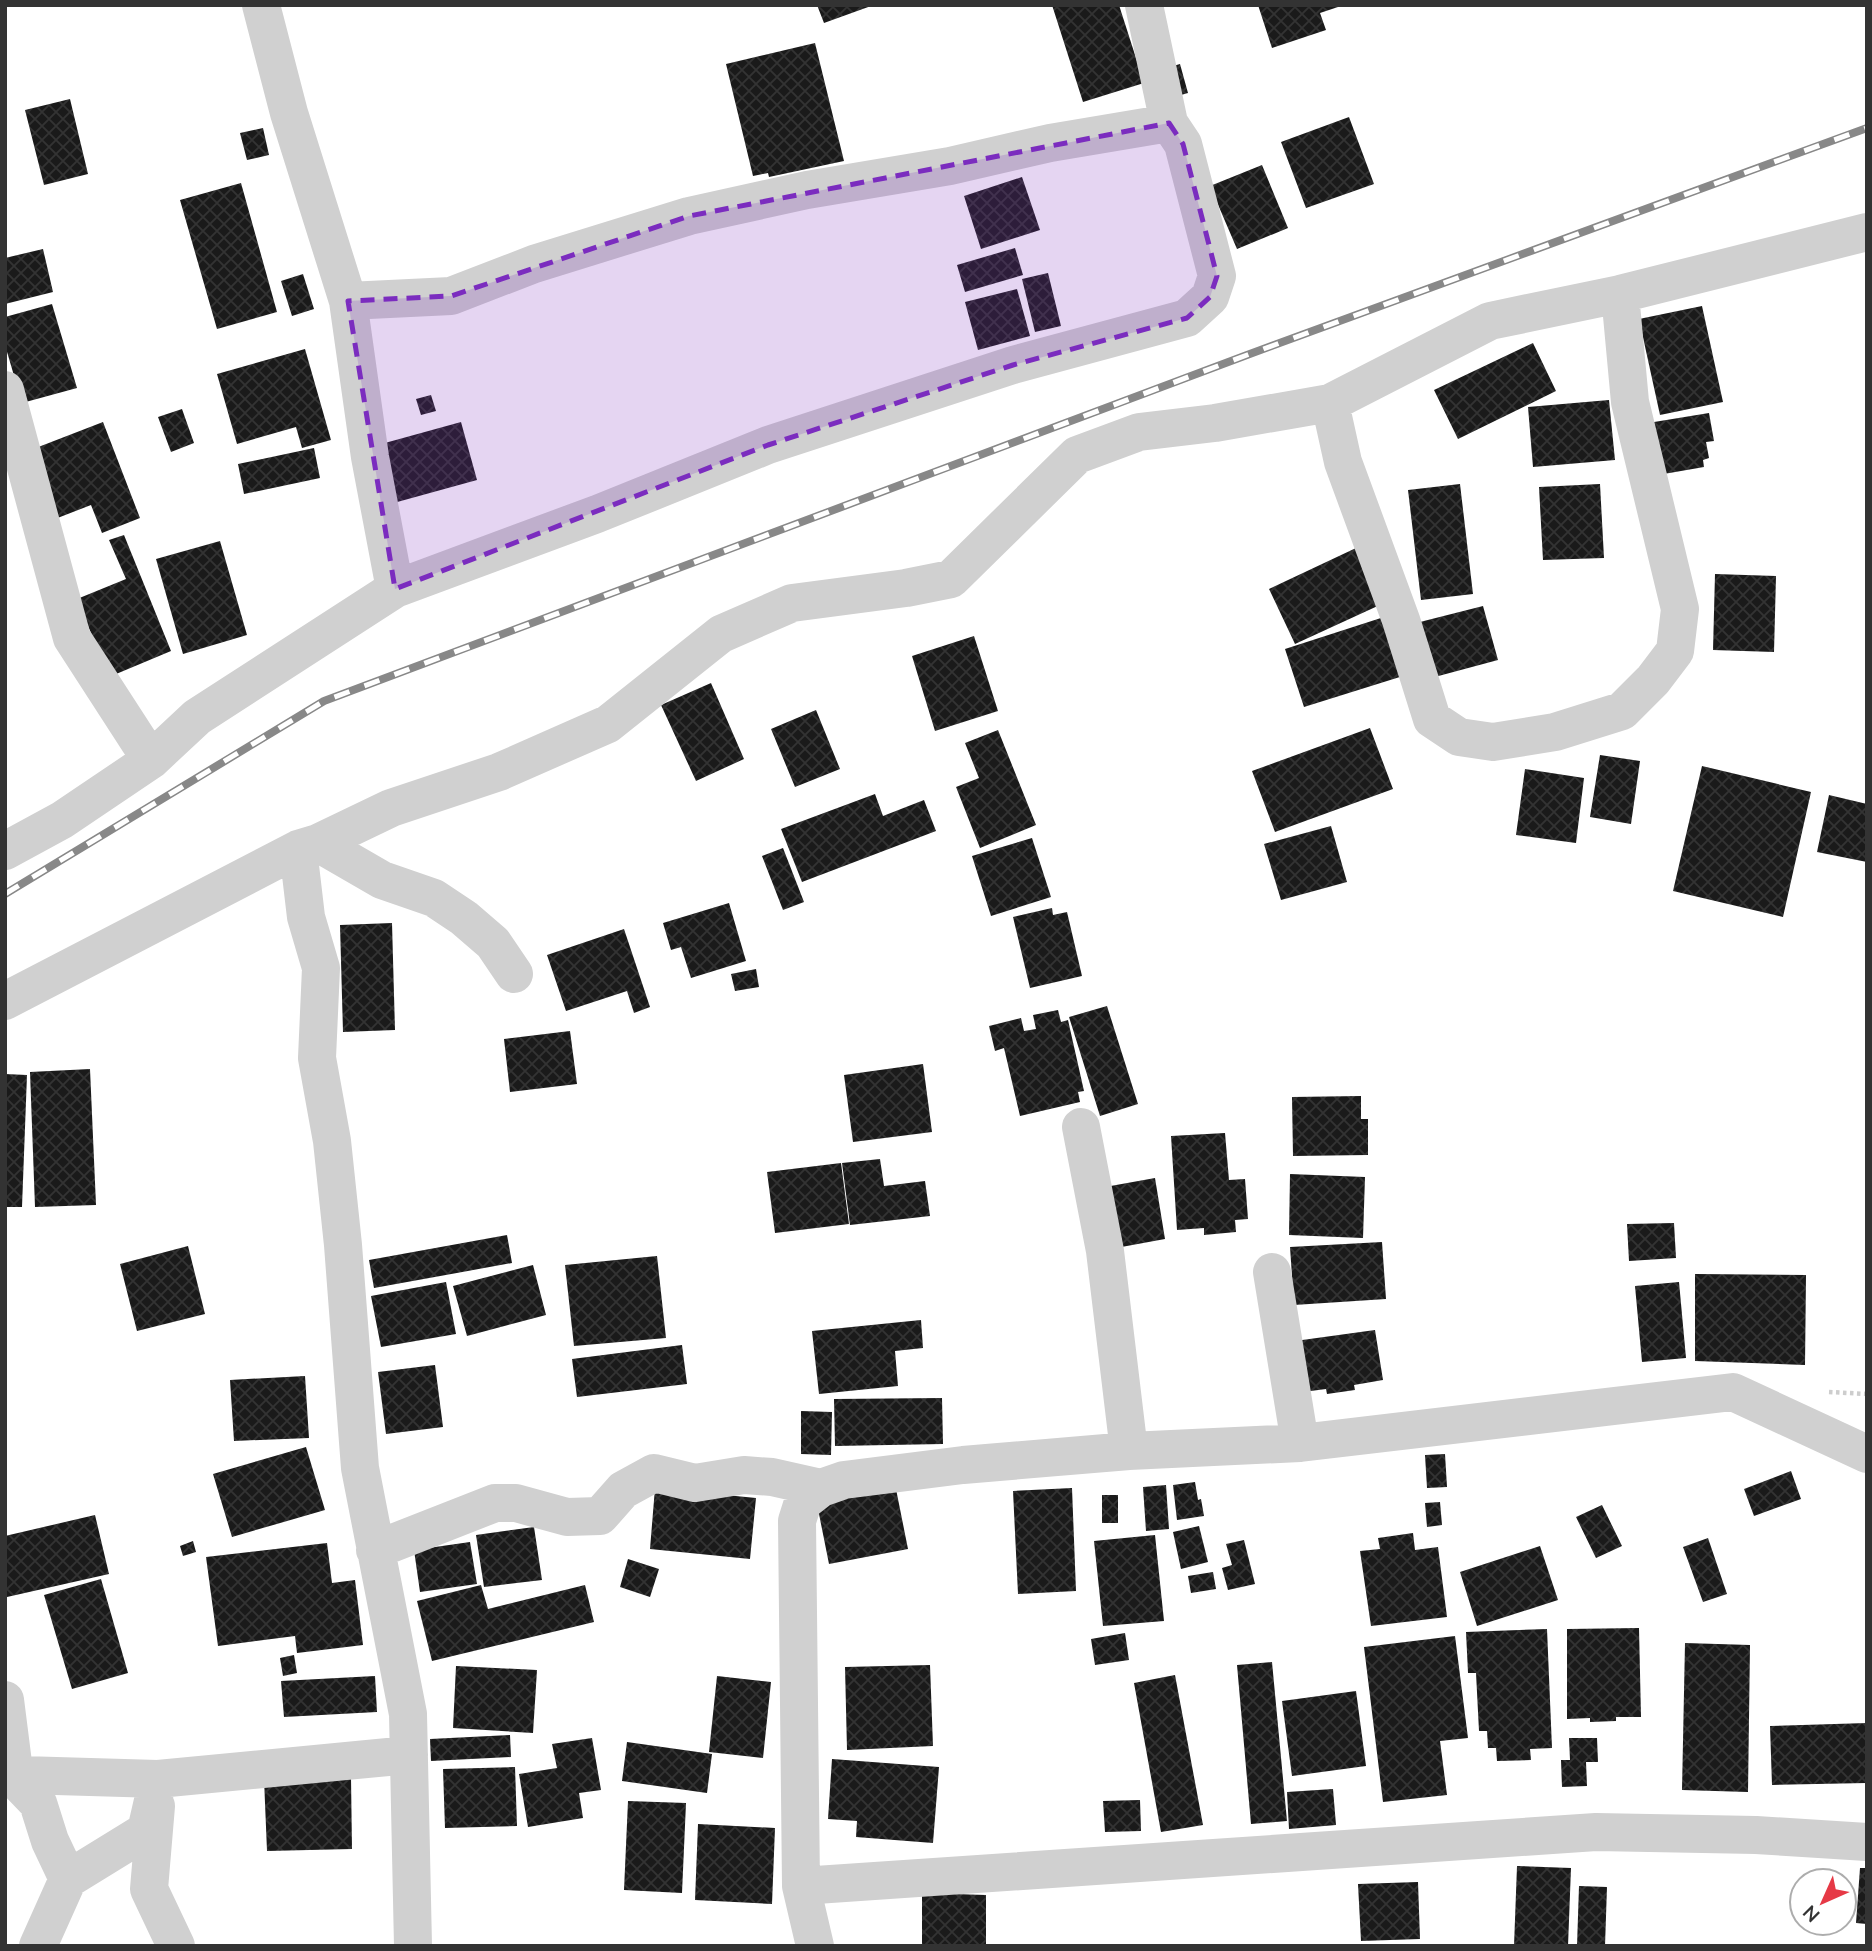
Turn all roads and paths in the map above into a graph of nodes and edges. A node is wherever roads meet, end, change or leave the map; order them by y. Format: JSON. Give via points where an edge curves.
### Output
{"nodes":[{"id":1,"x":261,"y":5,"type":"edge"},
{"id":2,"x":1144,"y":5,"type":"edge"},
{"id":3,"x":1169,"y":123,"type":"junction"},
{"id":4,"x":1867,"y":232,"type":"edge"},
{"id":5,"x":1620,"y":294,"type":"junction"},
{"id":6,"x":348,"y":301,"type":"junction"},
{"id":7,"x":5,"y":390,"type":"edge"},
{"id":8,"x":1330,"y":404,"type":"junction"},
{"id":9,"x":394,"y":589,"type":"junction"},
{"id":10,"x":151,"y":760,"type":"junction"},
{"id":11,"x":308,"y":846,"type":"junction"},
{"id":12,"x":5,"y":851,"type":"edge"},
{"id":13,"x":514,"y":974,"type":"dead end"},
{"id":14,"x":5,"y":1001,"type":"edge"},
{"id":15,"x":1081,"y":1127,"type":"dead end"},
{"id":16,"x":1272,"y":1272,"type":"dead end"},
{"id":17,"x":1300,"y":1443,"type":"junction"},
{"id":18,"x":1129,"y":1451,"type":"junction"},
{"id":19,"x":1867,"y":1454,"type":"edge"},
{"id":20,"x":821,"y":1488,"type":"junction"},
{"id":21,"x":375,"y":1550,"type":"junction"},
{"id":22,"x":5,"y":1700,"type":"edge"},
{"id":23,"x":409,"y":1755,"type":"junction"},
{"id":24,"x":10,"y":1777,"type":"edge"},
{"id":25,"x":158,"y":1779,"type":"junction"},
{"id":26,"x":1867,"y":1842,"type":"edge"},
{"id":27,"x":68,"y":1878,"type":"junction"},
{"id":28,"x":802,"y":1886,"type":"junction"},
{"id":29,"x":38,"y":1946,"type":"edge"},
{"id":30,"x":176,"y":1946,"type":"edge"},
{"id":31,"x":413,"y":1946,"type":"edge"},
{"id":32,"x":815,"y":1946,"type":"edge"}],
"edges":[{"from":1,"to":6,"type":"street","via":[[289,113]]},
{"from":2,"to":3,"type":"street"},
{"from":3,"to":6,"type":"street","via":[[689,216],[534,264],[451,296]]},
{"from":3,"to":9,"type":"street","via":[[1183,144],[1217,276],[1210,297],[1187,318],[1013,365],[768,445]]},
{"from":4,"to":5,"type":"street"},
{"from":5,"to":8,"type":"street","via":[[1490,321]]},
{"from":5,"to":8,"type":"street","via":[[1630,402],[1680,609],[1675,651],[1622,710],[1555,732],[1493,742],[1459,737],[1433,719],[1343,462]]},
{"from":6,"to":9,"type":"street"},
{"from":7,"to":10,"type":"street","via":[[72,638]]},
{"from":8,"to":11,"type":"street","via":[[1139,432],[1077,455],[951,579],[792,603],[720,634],[608,723],[499,772],[391,808]]},
{"from":9,"to":10,"type":"street","via":[[197,717]]},
{"from":10,"to":12,"type":"street","via":[[62,820]]},
{"from":11,"to":13,"type":"street","via":[[434,898],[494,943]]},
{"from":11,"to":14,"type":"street"},
{"from":11,"to":21,"type":"street","via":[[306,918],[321,968],[317,1058],[341,1232],[360,1468]]},
{"from":15,"to":18,"type":"street","via":[[1105,1251]]},
{"from":16,"to":17,"type":"street"},
{"from":17,"to":18,"type":"street"},
{"from":17,"to":19,"type":"street","via":[[1733,1392]]},
{"from":18,"to":20,"type":"street","via":[[963,1465],[844,1480]]},
{"from":20,"to":21,"type":"street","via":[[772,1477],[744,1475],[695,1483],[654,1473],[622,1490],[600,1516],[567,1517],[516,1503],[495,1503]]},
{"from":20,"to":28,"type":"street","via":[[803,1502],[797,1521]]},
{"from":21,"to":23,"type":"street","via":[[408,1714]]},
{"from":22,"to":24,"type":"street"},
{"from":23,"to":25,"type":"street"},
{"from":23,"to":31,"type":"street"},
{"from":24,"to":25,"type":"street"},
{"from":24,"to":27,"type":"street","via":[[38,1803]]},
{"from":25,"to":27,"type":"street","via":[[146,1830]]},
{"from":25,"to":30,"type":"street","via":[[149,1889]]},
{"from":26,"to":28,"type":"street","via":[[1596,1832]]},
{"from":27,"to":29,"type":"street"},
{"from":28,"to":32,"type":"street"}]}
